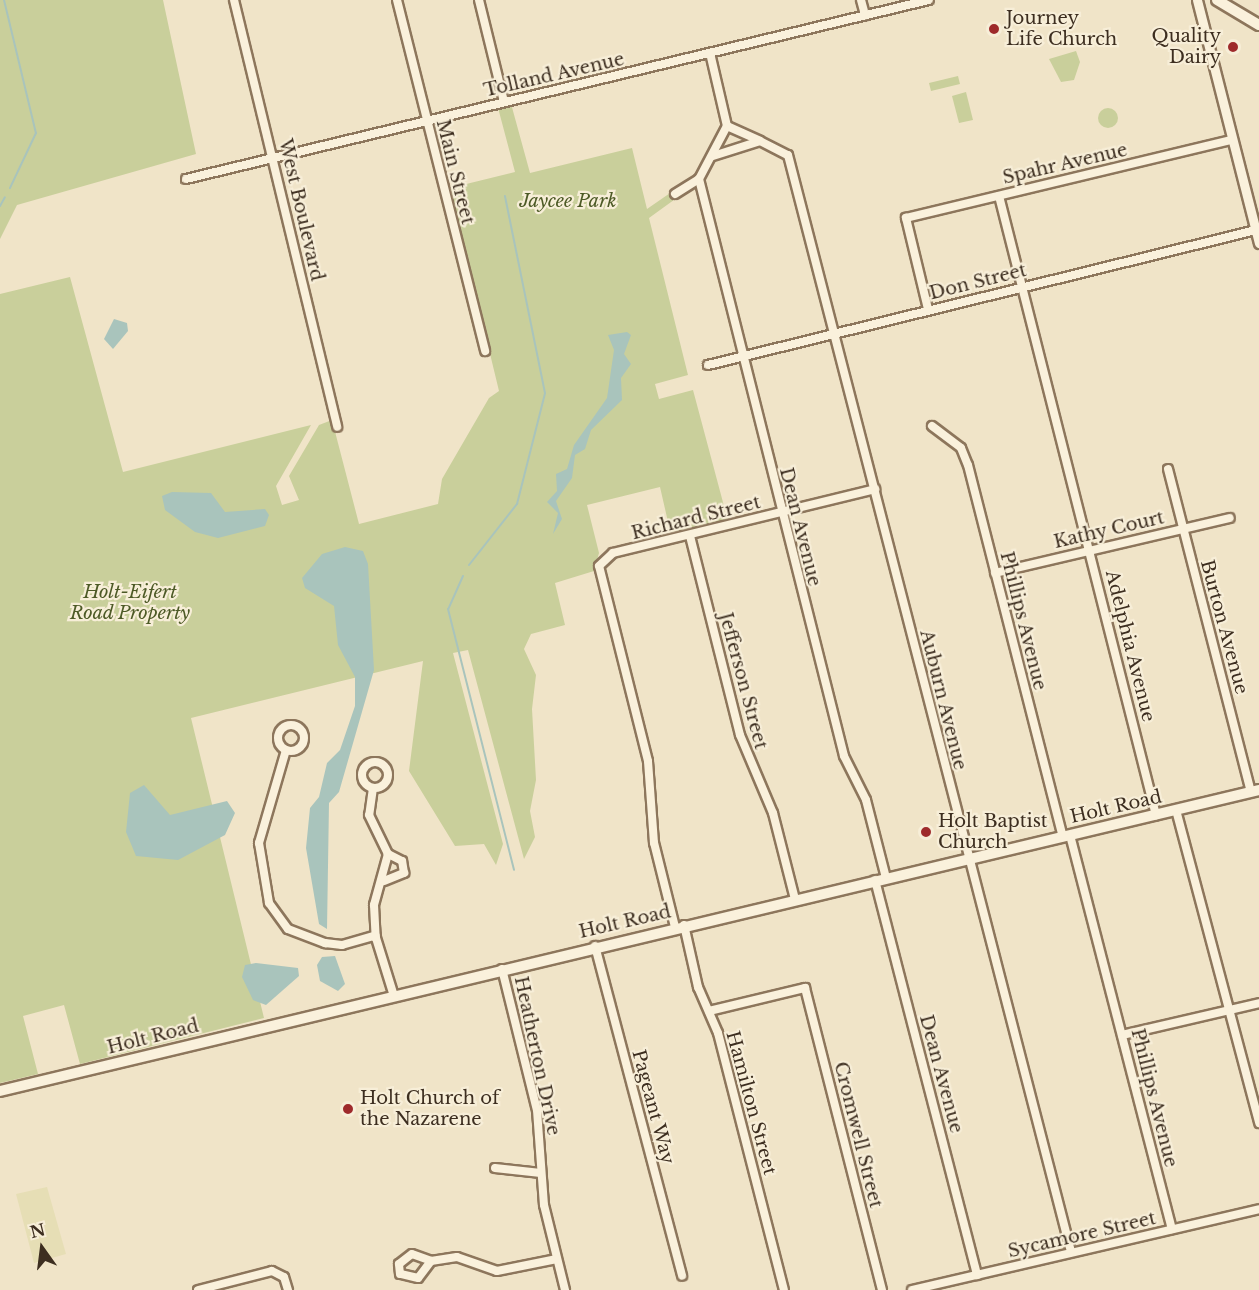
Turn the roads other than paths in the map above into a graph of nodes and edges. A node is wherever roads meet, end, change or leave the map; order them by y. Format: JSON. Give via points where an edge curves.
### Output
{"nodes":[{"id":1,"x":234,"y":0,"type":"edge"},
{"id":2,"x":397,"y":0,"type":"edge"},
{"id":3,"x":479,"y":0,"type":"edge"},
{"id":4,"x":861,"y":0,"type":"edge"},
{"id":5,"x":929,"y":0,"type":"edge"},
{"id":6,"x":1197,"y":0,"type":"edge"},
{"id":7,"x":1216,"y":0,"type":"edge"},
{"id":8,"x":865,"y":15,"type":"junction"},
{"id":9,"x":1259,"y":25,"type":"edge"},
{"id":10,"x":710,"y":53,"type":"junction"},
{"id":11,"x":504,"y":102,"type":"junction"},
{"id":12,"x":426,"y":120,"type":"junction"},
{"id":13,"x":728,"y":126,"type":"junction"},
{"id":14,"x":1232,"y":140,"type":"junction"},
{"id":15,"x":760,"y":141,"type":"junction"},
{"id":16,"x":713,"y":156,"type":"junction"},
{"id":17,"x":273,"y":157,"type":"junction"},
{"id":18,"x":186,"y":178,"type":"dead end"},
{"id":19,"x":699,"y":179,"type":"junction"},
{"id":20,"x":675,"y":194,"type":"dead end"},
{"id":21,"x":999,"y":196,"type":"junction"},
{"id":22,"x":1256,"y":230,"type":"junction"},
{"id":23,"x":1259,"y":243,"type":"edge"},
{"id":24,"x":1024,"y":286,"type":"junction"},
{"id":25,"x":928,"y":309,"type":"junction"},
{"id":26,"x":836,"y":331,"type":"junction"},
{"id":27,"x":485,"y":351,"type":"dead end"},
{"id":28,"x":742,"y":356,"type":"junction"},
{"id":29,"x":708,"y":365,"type":"dead end"},
{"id":30,"x":932,"y":426,"type":"dead end"},
{"id":31,"x":337,"y":427,"type":"dead end"},
{"id":32,"x":1168,"y":469,"type":"dead end"},
{"id":33,"x":875,"y":489,"type":"junction"},
{"id":34,"x":781,"y":513,"type":"junction"},
{"id":35,"x":1230,"y":518,"type":"dead end"},
{"id":36,"x":1183,"y":529,"type":"junction"},
{"id":37,"x":690,"y":536,"type":"junction"},
{"id":38,"x":1090,"y":550,"type":"junction"},
{"id":39,"x":599,"y":566,"type":"joint"},
{"id":40,"x":995,"y":573,"type":"junction"},
{"id":41,"x":286,"y":750,"type":"dead end"},
{"id":42,"x":373,"y":788,"type":"dead end"},
{"id":43,"x":1255,"y":791,"type":"edge"},
{"id":44,"x":1176,"y":810,"type":"junction"},
{"id":45,"x":1156,"y":815,"type":"junction"},
{"id":46,"x":1066,"y":836,"type":"junction"},
{"id":47,"x":388,"y":854,"type":"junction"},
{"id":48,"x":968,"y":859,"type":"junction"},
{"id":49,"x":886,"y":878,"type":"junction"},
{"id":50,"x":875,"y":880,"type":"junction"},
{"id":51,"x":384,"y":881,"type":"junction"},
{"id":52,"x":795,"y":899,"type":"junction"},
{"id":53,"x":680,"y":926,"type":"junction"},
{"id":54,"x":376,"y":935,"type":"junction"},
{"id":55,"x":595,"y":945,"type":"junction"},
{"id":56,"x":502,"y":969,"type":"junction"},
{"id":57,"x":394,"y":996,"type":"junction"},
{"id":58,"x":1259,"y":1003,"type":"edge"},
{"id":59,"x":1230,"y":1009,"type":"junction"},
{"id":60,"x":709,"y":1011,"type":"junction"},
{"id":61,"x":1122,"y":1035,"type":"junction"},
{"id":62,"x":0,"y":1091,"type":"edge"},
{"id":63,"x":1259,"y":1123,"type":"edge"},
{"id":64,"x":495,"y":1168,"type":"dead end"},
{"id":65,"x":541,"y":1173,"type":"junction"},
{"id":66,"x":1259,"y":1209,"type":"edge"},
{"id":67,"x":1172,"y":1229,"type":"junction"},
{"id":68,"x":1071,"y":1252,"type":"junction"},
{"id":69,"x":557,"y":1259,"type":"junction"},
{"id":70,"x":431,"y":1261,"type":"dead end"},
{"id":71,"x":682,"y":1275,"type":"dead end"},
{"id":72,"x":977,"y":1275,"type":"junction"},
{"id":73,"x":198,"y":1290,"type":"edge"},
{"id":74,"x":288,"y":1290,"type":"edge"},
{"id":75,"x":566,"y":1290,"type":"edge"},
{"id":76,"x":784,"y":1290,"type":"edge"},
{"id":77,"x":882,"y":1290,"type":"edge"},
{"id":78,"x":912,"y":1290,"type":"edge"}],
"edges":[{"from":1,"to":17,"type":"street","name":"West Boulevard"},
{"from":2,"to":12,"type":"street","name":"Main Street"},
{"from":3,"to":11,"type":"street"},
{"from":4,"to":8,"type":"street"},
{"from":5,"to":8,"type":"street","name":"Tolland Avenue"},
{"from":6,"to":14,"type":"street"},
{"from":7,"to":9,"type":"main road"},
{"from":8,"to":10,"type":"street","name":"Tolland Avenue"},
{"from":10,"to":11,"type":"street","name":"Tolland Avenue"},
{"from":10,"to":13,"type":"street"},
{"from":11,"to":12,"type":"street","name":"Tolland Avenue"},
{"from":12,"to":17,"type":"street","name":"Tolland Avenue"},
{"from":12,"to":27,"type":"street","name":"Main Street"},
{"from":13,"to":15,"type":"street"},
{"from":13,"to":16,"type":"street"},
{"from":14,"to":21,"type":"street","name":"Spahr Avenue"},
{"from":14,"to":22,"type":"street"},
{"from":15,"to":16,"type":"street"},
{"from":15,"to":26,"type":"street","name":"Auburn Avenue","via":[[788,155]]},
{"from":16,"to":19,"type":"street"},
{"from":17,"to":18,"type":"street","name":"Tolland Avenue"},
{"from":17,"to":31,"type":"street","name":"West Boulevard"},
{"from":19,"to":20,"type":"street"},
{"from":19,"to":28,"type":"street","name":"Dean Avenue"},
{"from":21,"to":24,"type":"street"},
{"from":21,"to":25,"type":"street","name":"Spahr Avenue","via":[[906,218]]},
{"from":22,"to":23,"type":"street"},
{"from":22,"to":24,"type":"street","name":"Don Street"},
{"from":24,"to":25,"type":"street","name":"Don Street"},
{"from":24,"to":38,"type":"street","name":"Adelphia Avenue"},
{"from":25,"to":26,"type":"street","name":"Don Street"},
{"from":26,"to":28,"type":"street","name":"Don Street"},
{"from":26,"to":33,"type":"street","name":"Auburn Avenue"},
{"from":28,"to":29,"type":"street","name":"Don Street"},
{"from":28,"to":34,"type":"street","name":"Dean Avenue"},
{"from":30,"to":40,"type":"street","name":"Phillips Avenue","via":[[965,456]]},
{"from":32,"to":36,"type":"street","name":"Burton Avenue"},
{"from":33,"to":34,"type":"street","name":"Richard Street"},
{"from":33,"to":48,"type":"street","name":"Auburn Avenue"},
{"from":34,"to":37,"type":"street","name":"Richard Street"},
{"from":34,"to":49,"type":"street","name":"Dean Avenue","via":[[844,756],[866,800]]},
{"from":35,"to":36,"type":"street","name":"Kathy Court"},
{"from":36,"to":38,"type":"street","name":"Kathy Court"},
{"from":36,"to":43,"type":"street","name":"Burton Avenue"},
{"from":37,"to":39,"type":"street","name":"Richard Street","via":[[613,554]]},
{"from":37,"to":52,"type":"street","name":"Jefferson Street","via":[[740,735],[773,813]]},
{"from":38,"to":40,"type":"street","name":"Kathy Court"},
{"from":38,"to":45,"type":"street","name":"Adelphia Avenue"},
{"from":39,"to":53,"type":"street","name":"Hamilton Street","via":[[648,761],[654,843]]},
{"from":40,"to":46,"type":"street","name":"Phillips Avenue"},
{"from":41,"to":54,"type":"street","via":[[258,855],[272,909],[288,929],[326,943],[342,945]]},
{"from":42,"to":47,"type":"street","via":[[369,815]]},
{"from":43,"to":44,"type":"main road","name":"Holt Road"},
{"from":44,"to":45,"type":"main road","name":"Holt Road"},
{"from":44,"to":59,"type":"street"},
{"from":45,"to":46,"type":"main road","name":"Holt Road"},
{"from":46,"to":48,"type":"main road","name":"Holt Road"},
{"from":46,"to":61,"type":"street","name":"Phillips Avenue"},
{"from":47,"to":51,"type":"street"},
{"from":47,"to":51,"type":"street","via":[[399,857],[404,867],[400,878]]},
{"from":48,"to":49,"type":"main road","name":"Holt Road"},
{"from":48,"to":68,"type":"street","name":"Auburn Avenue"},
{"from":49,"to":50,"type":"main road","name":"Holt Road"},
{"from":50,"to":52,"type":"main road","name":"Holt Road"},
{"from":50,"to":72,"type":"street","name":"Dean Avenue"},
{"from":51,"to":54,"type":"street","via":[[375,905]]},
{"from":52,"to":53,"type":"main road","name":"Holt Road"},
{"from":53,"to":55,"type":"main road","name":"Holt Road"},
{"from":53,"to":60,"type":"street","name":"Hamilton Street"},
{"from":54,"to":57,"type":"street"},
{"from":55,"to":56,"type":"main road","name":"Holt Road"},
{"from":55,"to":71,"type":"street","name":"Pageant Way"},
{"from":56,"to":57,"type":"main road","name":"Holt Road"},
{"from":56,"to":65,"type":"street","name":"Heatherton Drive","via":[[537,1110]]},
{"from":57,"to":62,"type":"main road","name":"Holt Road"},
{"from":58,"to":59,"type":"street"},
{"from":59,"to":61,"type":"street"},
{"from":59,"to":63,"type":"street"},
{"from":60,"to":76,"type":"street","name":"Hamilton Street"},
{"from":60,"to":77,"type":"street","name":"Cromwell Street","via":[[805,988]]},
{"from":61,"to":67,"type":"street","name":"Phillips Avenue"},
{"from":64,"to":65,"type":"street"},
{"from":65,"to":69,"type":"street","name":"Heatherton Drive"},
{"from":66,"to":67,"type":"street","name":"Sycamore Street"},
{"from":67,"to":68,"type":"street","name":"Sycamore Street"},
{"from":68,"to":72,"type":"street","name":"Sycamore Street"},
{"from":69,"to":70,"type":"street","via":[[497,1271],[457,1257]]},
{"from":69,"to":75,"type":"street","name":"Heatherton Drive"},
{"from":72,"to":78,"type":"street","name":"Sycamore Street"},
{"from":73,"to":74,"type":"street","via":[[279,1272]]}]}
